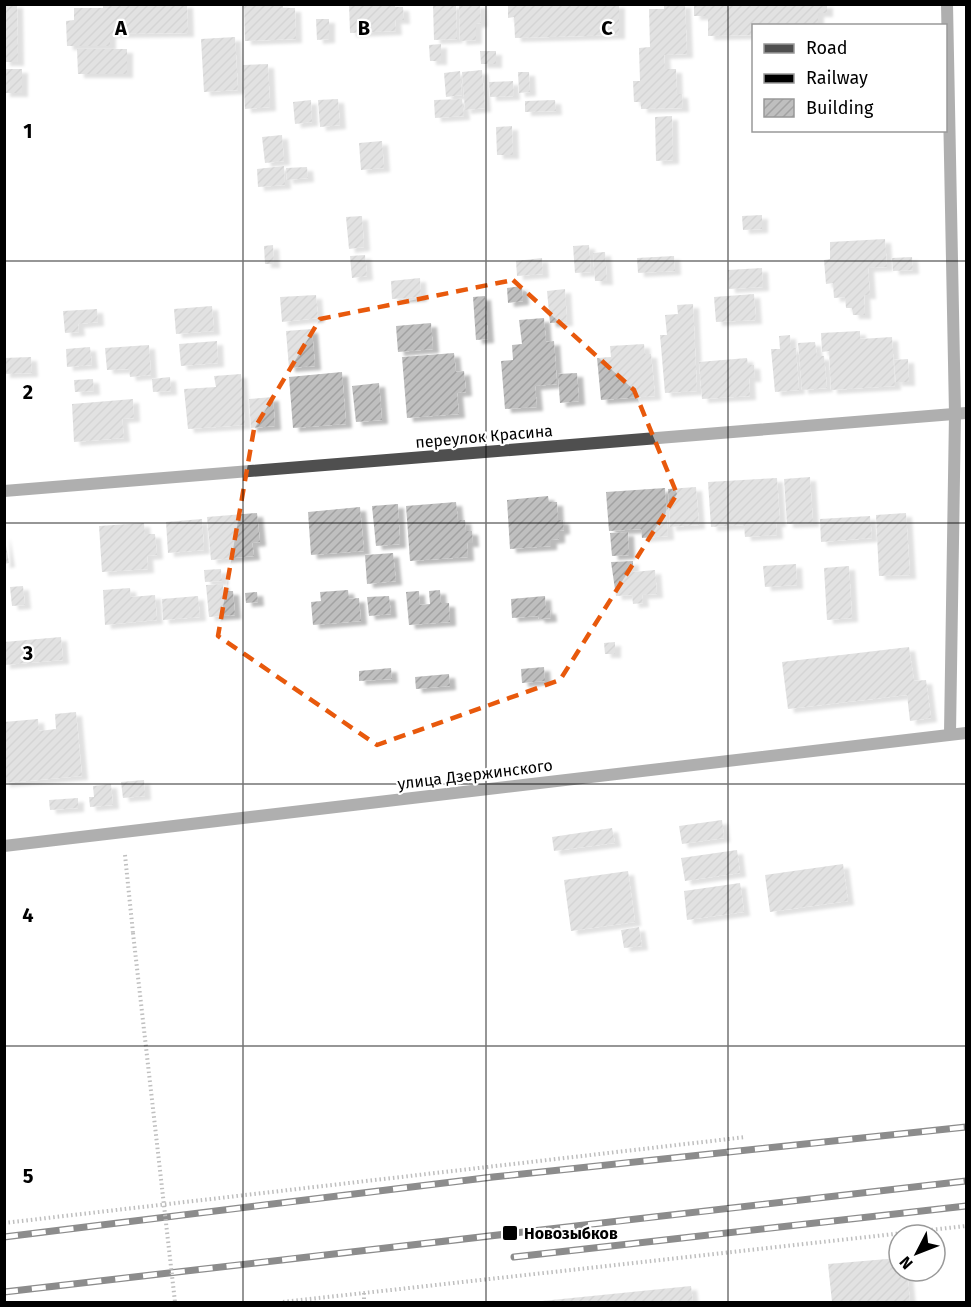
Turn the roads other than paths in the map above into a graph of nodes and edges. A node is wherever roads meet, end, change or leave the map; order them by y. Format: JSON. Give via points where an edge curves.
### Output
{"nodes":[{"id":1,"x":947,"y":4,"type":"edge"},
{"id":2,"x":961,"y":414,"type":"edge"},
{"id":3,"x":4,"y":491,"type":"edge"},
{"id":4,"x":950,"y":733,"type":"junction"},
{"id":5,"x":966,"y":733,"type":"edge"},
{"id":6,"x":4,"y":846,"type":"edge"}],
"edges":[{"from":1,"to":2,"type":"street"},
{"from":2,"to":3,"type":"street","name":"переулок Красина"},
{"from":2,"to":4,"type":"street"},
{"from":4,"to":5,"type":"street","name":"улица Дзержинского"},
{"from":4,"to":6,"type":"street","name":"улица Дзержинского"}]}
